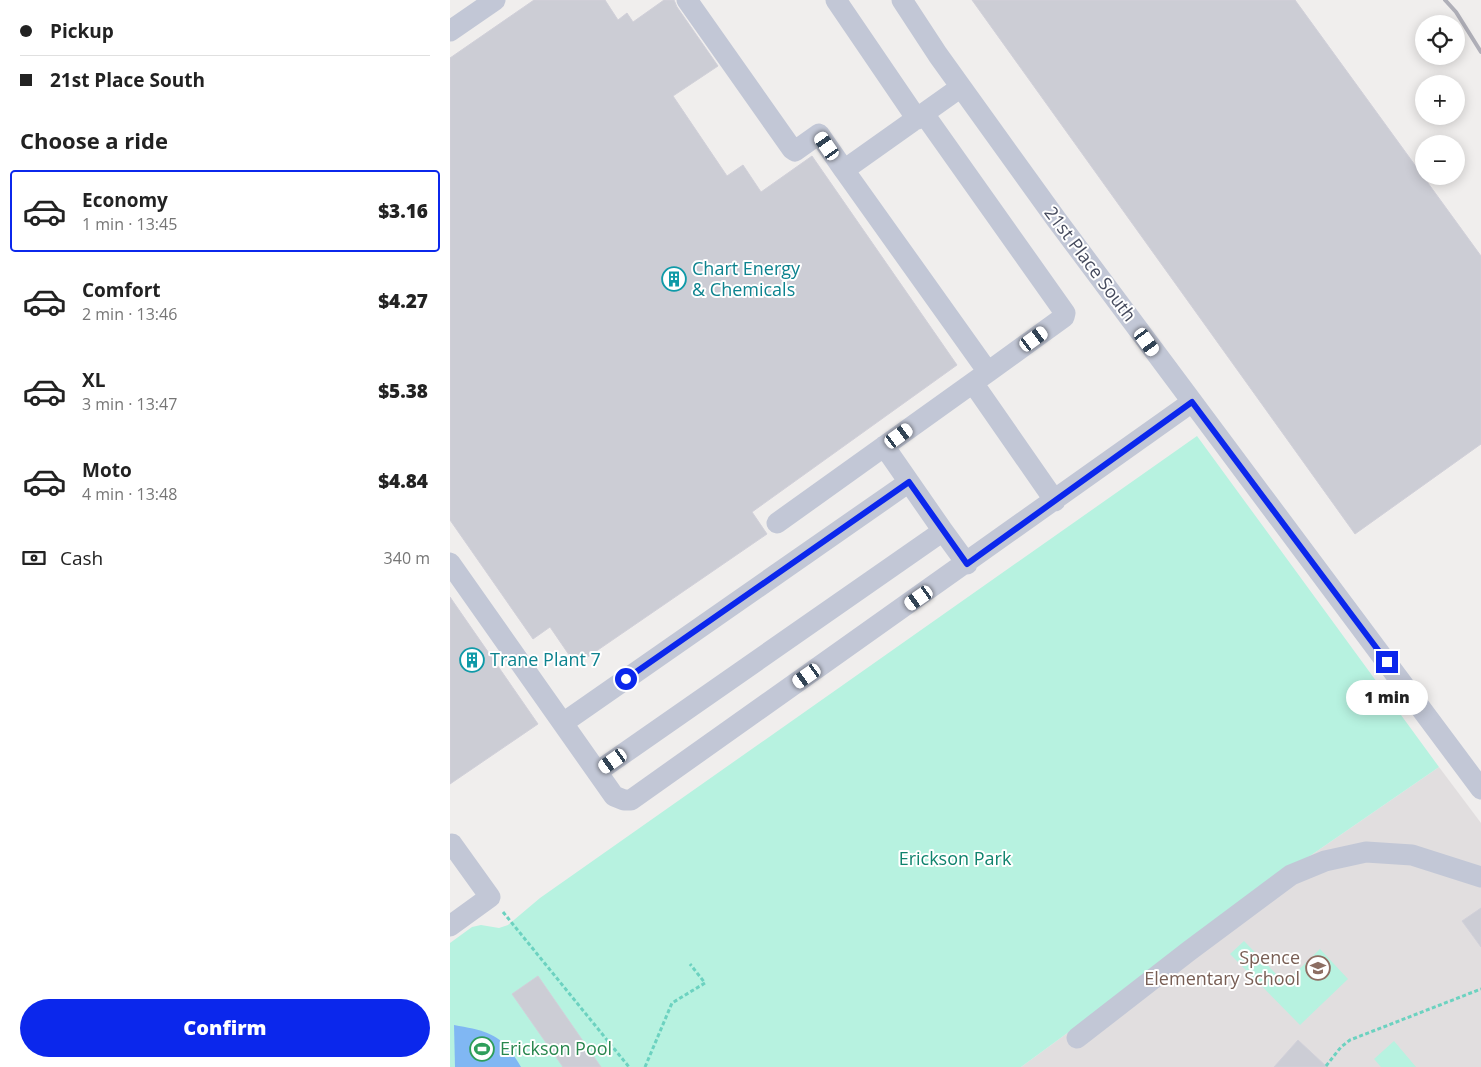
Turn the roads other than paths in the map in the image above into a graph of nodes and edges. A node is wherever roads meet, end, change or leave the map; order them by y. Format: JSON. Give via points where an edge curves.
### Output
{"nodes":[{"id":1,"x":495,"y":0,"type":"edge"},
{"id":2,"x":687,"y":0,"type":"edge"},
{"id":3,"x":836,"y":0,"type":"edge"},
{"id":4,"x":902,"y":0,"type":"edge"},
{"id":5,"x":450,"y":31,"type":"edge"},
{"id":6,"x":961,"y":87,"type":"junction"},
{"id":7,"x":921,"y":116,"type":"junction"},
{"id":8,"x":844,"y":170,"type":"junction"},
{"id":9,"x":981,"y":378,"type":"junction"},
{"id":10,"x":1192,"y":402,"type":"junction"},
{"id":11,"x":884,"y":446,"type":"junction"},
{"id":12,"x":909,"y":482,"type":"junction"},
{"id":13,"x":1055,"y":501,"type":"junction"},
{"id":14,"x":777,"y":523,"type":"dead end"},
{"id":15,"x":943,"y":531,"type":"junction"},
{"id":16,"x":450,"y":563,"type":"edge"},
{"id":17,"x":967,"y":564,"type":"junction"},
{"id":18,"x":563,"y":723,"type":"junction"},
{"id":19,"x":597,"y":772,"type":"junction"},
{"id":20,"x":1481,"y":789,"type":"edge"},
{"id":21,"x":450,"y":846,"type":"edge"},
{"id":22,"x":1481,"y":877,"type":"edge"},
{"id":23,"x":450,"y":926,"type":"edge"},
{"id":24,"x":1077,"y":1038,"type":"dead end"}],
"edges":[{"from":1,"to":5,"type":"street"},
{"from":2,"to":8,"type":"street","via":[[792,150],[819,134]]},
{"from":3,"to":7,"type":"street"},
{"from":4,"to":6,"type":"street","name":"21st Place South"},
{"from":6,"to":7,"type":"street"},
{"from":6,"to":10,"type":"street","name":"21st Place South"},
{"from":7,"to":8,"type":"street"},
{"from":7,"to":9,"type":"street","via":[[1065,313],[1064,317]]},
{"from":8,"to":9,"type":"street"},
{"from":9,"to":11,"type":"street"},
{"from":9,"to":13,"type":"street"},
{"from":10,"to":13,"type":"street"},
{"from":10,"to":20,"type":"street","name":"21st Place South"},
{"from":11,"to":12,"type":"street"},
{"from":11,"to":14,"type":"street"},
{"from":12,"to":15,"type":"street"},
{"from":12,"to":18,"type":"street"},
{"from":13,"to":17,"type":"street"},
{"from":15,"to":17,"type":"street"},
{"from":15,"to":19,"type":"street"},
{"from":16,"to":18,"type":"street"},
{"from":17,"to":19,"type":"street","via":[[631,800],[614,796]]},
{"from":18,"to":19,"type":"street"},
{"from":21,"to":23,"type":"street","via":[[452,844],[490,897]]},
{"from":22,"to":24,"type":"street","via":[[1412,855],[1366,852],[1325,861],[1291,876]]}]}
